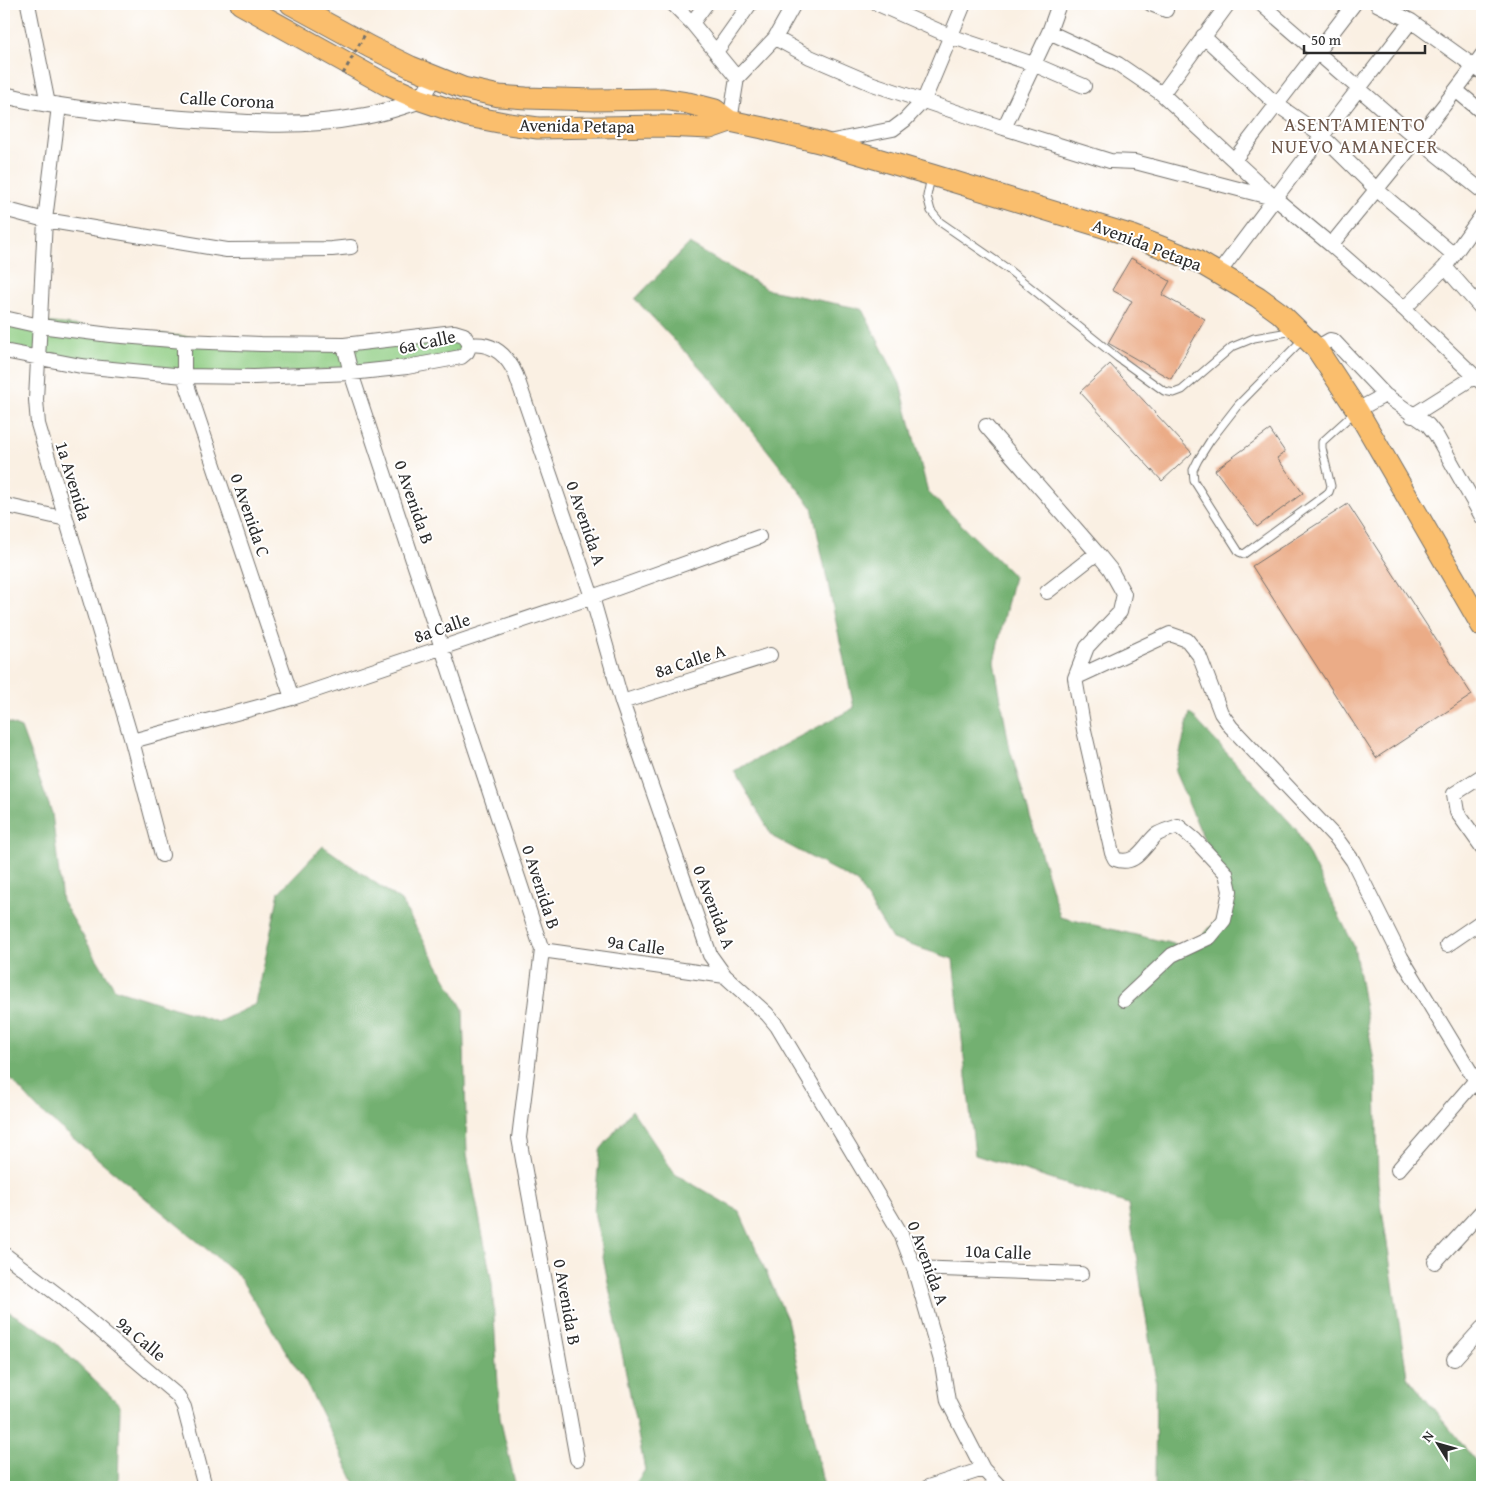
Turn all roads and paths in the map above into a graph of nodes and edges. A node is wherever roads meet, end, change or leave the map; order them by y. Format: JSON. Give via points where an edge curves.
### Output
{"nodes":[{"id":1,"x":28,"y":4,"type":"edge"},
{"id":2,"x":242,"y":4,"type":"edge"},
{"id":3,"x":291,"y":4,"type":"edge"},
{"id":4,"x":673,"y":4,"type":"edge"},
{"id":5,"x":706,"y":4,"type":"edge"},
{"id":6,"x":750,"y":4,"type":"edge"},
{"id":7,"x":794,"y":4,"type":"edge"},
{"id":8,"x":878,"y":4,"type":"edge"},
{"id":9,"x":964,"y":4,"type":"edge"},
{"id":10,"x":1059,"y":4,"type":"edge"},
{"id":11,"x":1151,"y":4,"type":"edge"},
{"id":12,"x":1228,"y":4,"type":"edge"},
{"id":13,"x":1261,"y":4,"type":"edge"},
{"id":14,"x":1354,"y":4,"type":"edge"},
{"id":15,"x":1376,"y":4,"type":"edge"},
{"id":16,"x":1166,"y":10,"type":"dead end"},
{"id":17,"x":1411,"y":21,"type":"junction"},
{"id":18,"x":692,"y":23,"type":"junction"},
{"id":19,"x":1048,"y":32,"type":"junction"},
{"id":20,"x":365,"y":34,"type":"dead end"},
{"id":21,"x":950,"y":36,"type":"junction"},
{"id":22,"x":1203,"y":36,"type":"junction"},
{"id":23,"x":775,"y":38,"type":"junction"},
{"id":24,"x":1316,"y":51,"type":"junction"},
{"id":25,"x":716,"y":52,"type":"junction"},
{"id":26,"x":1032,"y":64,"type":"junction"},
{"id":27,"x":1480,"y":64,"type":"edge"},
{"id":28,"x":343,"y":74,"type":"dead end"},
{"id":29,"x":434,"y":76,"type":"junction"},
{"id":30,"x":736,"y":78,"type":"junction"},
{"id":31,"x":1084,"y":86,"type":"dead end"},
{"id":32,"x":1358,"y":89,"type":"junction"},
{"id":33,"x":1457,"y":91,"type":"junction"},
{"id":34,"x":1162,"y":94,"type":"junction"},
{"id":35,"x":4,"y":95,"type":"edge"},
{"id":36,"x":421,"y":100,"type":"junction"},
{"id":37,"x":924,"y":100,"type":"junction"},
{"id":38,"x":1276,"y":104,"type":"junction"},
{"id":39,"x":54,"y":105,"type":"junction"},
{"id":40,"x":1482,"y":112,"type":"edge"},
{"id":41,"x":730,"y":121,"type":"junction"},
{"id":42,"x":1004,"y":128,"type":"junction"},
{"id":43,"x":1322,"y":136,"type":"junction"},
{"id":44,"x":1416,"y":138,"type":"junction"},
{"id":45,"x":823,"y":143,"type":"junction"},
{"id":46,"x":1234,"y":160,"type":"junction"},
{"id":47,"x":932,"y":175,"type":"junction"},
{"id":48,"x":1376,"y":189,"type":"junction"},
{"id":49,"x":1482,"y":191,"type":"edge"},
{"id":50,"x":1276,"y":199,"type":"junction"},
{"id":51,"x":4,"y":209,"type":"edge"},
{"id":52,"x":1482,"y":215,"type":"edge"},
{"id":53,"x":45,"y":220,"type":"junction"},
{"id":54,"x":1331,"y":245,"type":"junction"},
{"id":55,"x":351,"y":247,"type":"dead end"},
{"id":56,"x":1454,"y":255,"type":"junction"},
{"id":57,"x":1445,"y":267,"type":"junction"},
{"id":58,"x":1218,"y":274,"type":"junction"},
{"id":59,"x":1482,"y":308,"type":"edge"},
{"id":60,"x":1404,"y":309,"type":"junction"},
{"id":61,"x":4,"y":318,"type":"edge"},
{"id":62,"x":40,"y":326,"type":"junction"},
{"id":63,"x":1307,"y":338,"type":"junction"},
{"id":64,"x":184,"y":341,"type":"junction"},
{"id":65,"x":344,"y":345,"type":"junction"},
{"id":66,"x":470,"y":345,"type":"junction"},
{"id":67,"x":4,"y":351,"type":"edge"},
{"id":68,"x":39,"y":358,"type":"junction"},
{"id":69,"x":351,"y":373,"type":"junction"},
{"id":70,"x":184,"y":376,"type":"junction"},
{"id":71,"x":1478,"y":380,"type":"edge"},
{"id":72,"x":1385,"y":395,"type":"junction"},
{"id":73,"x":1358,"y":410,"type":"junction"},
{"id":74,"x":1412,"y":416,"type":"junction"},
{"id":75,"x":986,"y":426,"type":"dead end"},
{"id":76,"x":4,"y":505,"type":"edge"},
{"id":77,"x":1482,"y":517,"type":"edge"},
{"id":78,"x":66,"y":519,"type":"junction"},
{"id":79,"x":759,"y":537,"type":"dead end"},
{"id":80,"x":1097,"y":553,"type":"junction"},
{"id":81,"x":1046,"y":592,"type":"dead end"},
{"id":82,"x":592,"y":596,"type":"junction"},
{"id":83,"x":1482,"y":626,"type":"edge"},
{"id":84,"x":443,"y":647,"type":"junction"},
{"id":85,"x":770,"y":655,"type":"dead end"},
{"id":86,"x":1075,"y":678,"type":"junction"},
{"id":87,"x":292,"y":698,"type":"junction"},
{"id":88,"x":622,"y":702,"type":"junction"},
{"id":89,"x":132,"y":740,"type":"junction"},
{"id":90,"x":1482,"y":776,"type":"edge"},
{"id":91,"x":1482,"y":847,"type":"edge"},
{"id":92,"x":162,"y":855,"type":"dead end"},
{"id":93,"x":1482,"y":920,"type":"edge"},
{"id":94,"x":1447,"y":945,"type":"dead end"},
{"id":95,"x":542,"y":950,"type":"junction"},
{"id":96,"x":725,"y":976,"type":"junction"},
{"id":97,"x":1124,"y":1000,"type":"dead end"},
{"id":98,"x":1479,"y":1085,"type":"edge"},
{"id":99,"x":1398,"y":1170,"type":"dead end"},
{"id":100,"x":1482,"y":1211,"type":"edge"},
{"id":101,"x":4,"y":1254,"type":"edge"},
{"id":102,"x":1436,"y":1262,"type":"dead end"},
{"id":103,"x":914,"y":1268,"type":"junction"},
{"id":104,"x":1081,"y":1274,"type":"dead end"},
{"id":105,"x":1482,"y":1328,"type":"edge"},
{"id":106,"x":1454,"y":1359,"type":"dead end"},
{"id":107,"x":577,"y":1460,"type":"dead end"},
{"id":108,"x":983,"y":1469,"type":"junction"},
{"id":109,"x":205,"y":1487,"type":"edge"},
{"id":110,"x":928,"y":1487,"type":"edge"},
{"id":111,"x":1000,"y":1487,"type":"edge"}],
"edges":[{"from":1,"to":39,"type":"street","name":"1a Avenida"},
{"from":2,"to":36,"type":"main road","name":"Avenida Petapa"},
{"from":3,"to":29,"type":"main road","name":"Avenida Petapa"},
{"from":4,"to":18,"type":"street"},
{"from":5,"to":18,"type":"street"},
{"from":6,"to":25,"type":"street"},
{"from":7,"to":23,"type":"street"},
{"from":8,"to":21,"type":"street"},
{"from":9,"to":21,"type":"street"},
{"from":10,"to":19,"type":"street"},
{"from":11,"to":16,"type":"street"},
{"from":12,"to":22,"type":"street"},
{"from":13,"to":24,"type":"street"},
{"from":14,"to":24,"type":"street"},
{"from":15,"to":17,"type":"street"},
{"from":17,"to":27,"type":"street"},
{"from":17,"to":32,"type":"street"},
{"from":18,"to":25,"type":"street"},
{"from":19,"to":26,"type":"street"},
{"from":19,"to":34,"type":"street","via":[[1118,64]]},
{"from":20,"to":28,"type":"path","bridge":true},
{"from":21,"to":26,"type":"street"},
{"from":21,"to":37,"type":"street"},
{"from":22,"to":34,"type":"street"},
{"from":22,"to":38,"type":"street"},
{"from":23,"to":30,"type":"street"},
{"from":23,"to":37,"type":"street","via":[[873,84]]},
{"from":24,"to":32,"type":"street"},
{"from":24,"to":38,"type":"street"},
{"from":25,"to":30,"type":"street"},
{"from":26,"to":31,"type":"street"},
{"from":26,"to":42,"type":"street"},
{"from":27,"to":33,"type":"street"},
{"from":29,"to":36,"type":"street"},
{"from":29,"to":41,"type":"main road","name":"Avenida Petapa","via":[[463,88],[499,96],[663,99],[715,110]]},
{"from":30,"to":41,"type":"street"},
{"from":32,"to":43,"type":"street"},
{"from":32,"to":44,"type":"street"},
{"from":33,"to":40,"type":"street"},
{"from":33,"to":44,"type":"street"},
{"from":34,"to":46,"type":"street"},
{"from":35,"to":39,"type":"street","name":"Calle Corona"},
{"from":36,"to":39,"type":"street","name":"Calle Corona","via":[[359,117],[295,123],[174,118]]},
{"from":36,"to":41,"type":"main road","name":"Avenida Petapa","via":[[468,116],[538,128],[710,128]]},
{"from":37,"to":42,"type":"street"},
{"from":37,"to":45,"type":"street","via":[[893,129]]},
{"from":38,"to":43,"type":"street"},
{"from":38,"to":46,"type":"street"},
{"from":39,"to":53,"type":"street","name":"1a Avenida"},
{"from":41,"to":45,"type":"main road","name":"Avenida Petapa"},
{"from":42,"to":50,"type":"street","via":[[1110,161],[1135,162]]},
{"from":43,"to":48,"type":"street"},
{"from":43,"to":50,"type":"street"},
{"from":44,"to":48,"type":"street"},
{"from":44,"to":49,"type":"street"},
{"from":45,"to":47,"type":"main road","name":"Avenida Petapa"},
{"from":46,"to":50,"type":"street"},
{"from":47,"to":58,"type":"main road","name":"Avenida Petapa","via":[[1133,236],[1197,261]]},
{"from":47,"to":63,"type":"lane","via":[[927,196],[931,211],[940,222],[1005,267],[1164,391],[1174,394],[1182,390],[1232,347],[1254,338]]},
{"from":48,"to":54,"type":"street"},
{"from":48,"to":56,"type":"street"},
{"from":50,"to":54,"type":"street"},
{"from":50,"to":58,"type":"street"},
{"from":51,"to":53,"type":"street"},
{"from":52,"to":56,"type":"street"},
{"from":53,"to":55,"type":"street","via":[[227,250]]},
{"from":53,"to":62,"type":"street","name":"1a Avenida"},
{"from":54,"to":60,"type":"street"},
{"from":56,"to":57,"type":"street"},
{"from":57,"to":59,"type":"street"},
{"from":57,"to":60,"type":"street"},
{"from":58,"to":63,"type":"main road","name":"Avenida Petapa","via":[[1258,297]]},
{"from":60,"to":71,"type":"street"},
{"from":61,"to":62,"type":"street","name":"6a Calle"},
{"from":62,"to":64,"type":"street","name":"6a Calle"},
{"from":62,"to":68,"type":"street","name":"1a Avenida"},
{"from":63,"to":72,"type":"street","via":[[1334,341]]},
{"from":63,"to":73,"type":"main road","name":"Avenida Petapa"},
{"from":63,"to":73,"type":"lane","via":[[1238,405],[1210,441],[1193,470],[1194,481],[1239,552],[1244,554],[1329,492],[1331,486],[1322,442]]},
{"from":64,"to":65,"type":"street","name":"6a Calle"},
{"from":64,"to":70,"type":"street","name":"0 Avenida C"},
{"from":65,"to":66,"type":"street","name":"6a Calle","via":[[454,332],[464,335]]},
{"from":65,"to":69,"type":"street","name":"0 Avenida B"},
{"from":66,"to":69,"type":"street","name":"6a Calle","via":[[465,355],[456,359]]},
{"from":66,"to":82,"type":"street","name":"0 Avenida A","via":[[480,344],[498,350],[511,364]]},
{"from":67,"to":68,"type":"street","name":"6a Calle"},
{"from":68,"to":70,"type":"street","name":"6a Calle","via":[[81,366]]},
{"from":68,"to":78,"type":"street","name":"1a Avenida","via":[[38,424]]},
{"from":69,"to":70,"type":"street","name":"6a Calle"},
{"from":69,"to":84,"type":"street","name":"0 Avenida B"},
{"from":70,"to":87,"type":"street","name":"0 Avenida C"},
{"from":71,"to":74,"type":"street"},
{"from":72,"to":73,"type":"street"},
{"from":72,"to":74,"type":"street"},
{"from":73,"to":83,"type":"main road","name":"Avenida Petapa"},
{"from":74,"to":77,"type":"street","via":[[1428,425],[1436,435]]},
{"from":75,"to":80,"type":"street"},
{"from":76,"to":78,"type":"street"},
{"from":78,"to":89,"type":"street","name":"1a Avenida"},
{"from":79,"to":82,"type":"street","name":"8a Calle"},
{"from":80,"to":81,"type":"street"},
{"from":80,"to":86,"type":"street","via":[[1124,594],[1123,606],[1087,647]]},
{"from":82,"to":84,"type":"street","name":"8a Calle"},
{"from":82,"to":88,"type":"street","name":"0 Avenida A"},
{"from":84,"to":87,"type":"street","name":"8a Calle"},
{"from":84,"to":95,"type":"street","name":"0 Avenida B"},
{"from":85,"to":88,"type":"street","name":"8a Calle A"},
{"from":86,"to":97,"type":"street","via":[[1115,859],[1122,862],[1131,860],[1157,834],[1178,826],[1226,873],[1230,890],[1224,920],[1210,938],[1172,955]]},
{"from":86,"to":98,"type":"street","via":[[1170,634],[1187,640],[1199,655],[1221,713],[1231,727],[1337,839],[1353,861],[1401,957]]},
{"from":87,"to":89,"type":"street","name":"8a Calle"},
{"from":88,"to":96,"type":"street","name":"0 Avenida A","via":[[710,955]]},
{"from":89,"to":92,"type":"street","name":"1a Avenida"},
{"from":90,"to":91,"type":"street","via":[[1454,794],[1457,812]]},
{"from":93,"to":94,"type":"street"},
{"from":95,"to":96,"type":"street","name":"9a Calle"},
{"from":95,"to":107,"type":"street","name":"0 Avenida B","via":[[519,1138]]},
{"from":96,"to":103,"type":"street","name":"0 Avenida A","via":[[777,1026],[901,1234]]},
{"from":98,"to":99,"type":"street"},
{"from":100,"to":102,"type":"street"},
{"from":101,"to":109,"type":"street","name":"9a Calle","via":[[62,1298],[178,1396],[184,1407]]},
{"from":103,"to":104,"type":"street","name":"10a Calle"},
{"from":103,"to":108,"type":"street","name":"0 Avenida A","via":[[942,1364],[948,1401]]},
{"from":105,"to":106,"type":"street"},
{"from":108,"to":110,"type":"street"},
{"from":108,"to":111,"type":"street","name":"0 Avenida A"}]}
